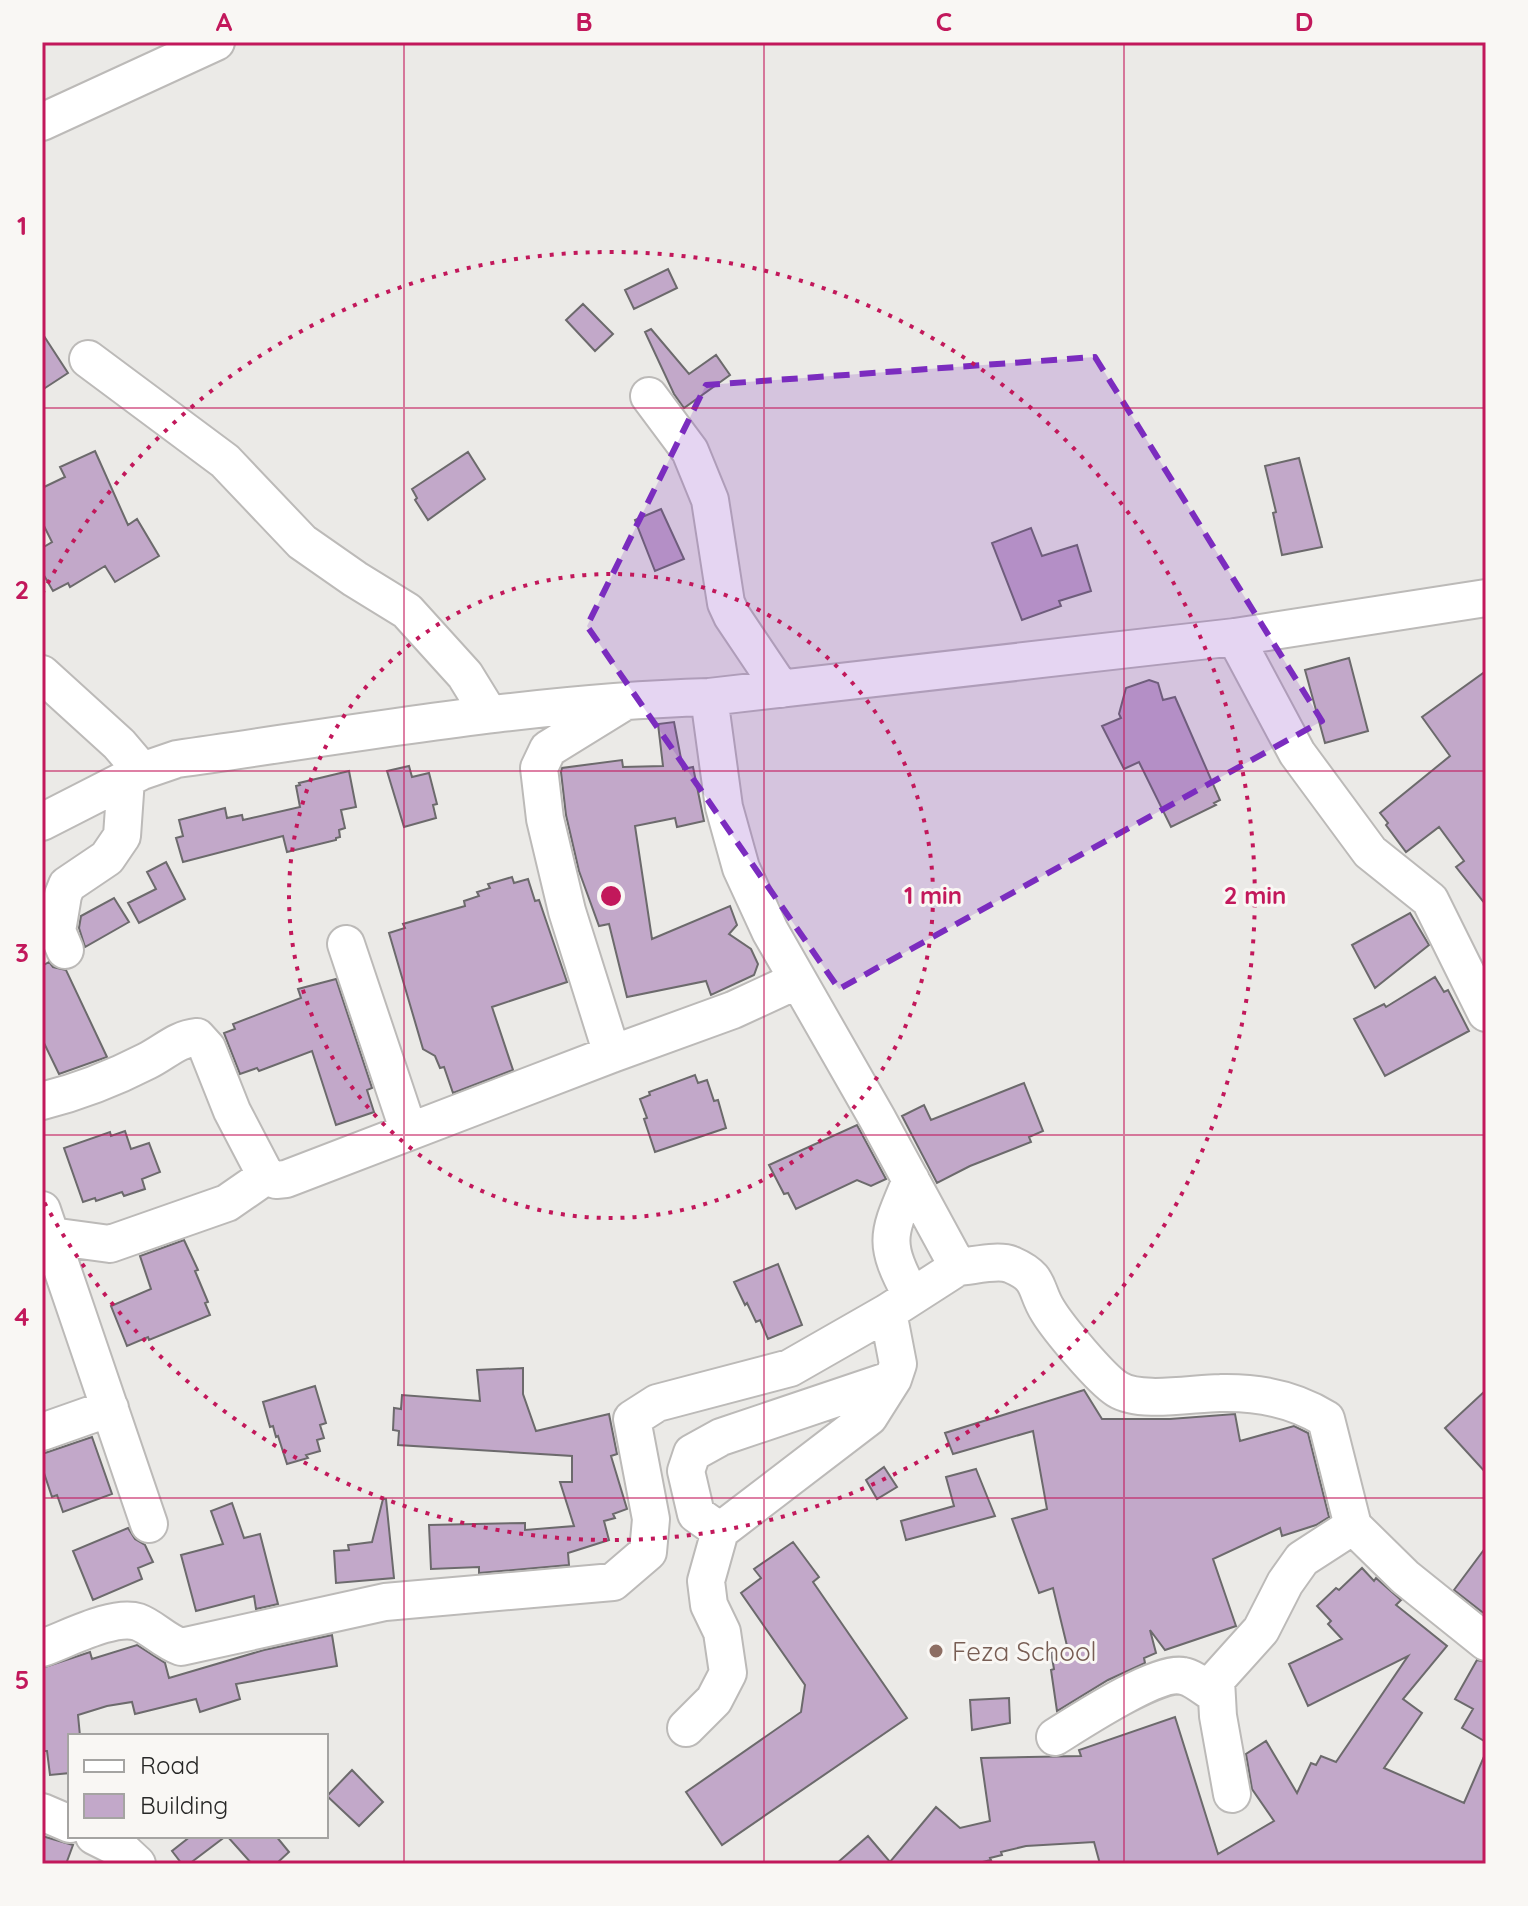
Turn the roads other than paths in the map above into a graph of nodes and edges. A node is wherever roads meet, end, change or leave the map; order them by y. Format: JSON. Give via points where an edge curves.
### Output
{"nodes":[{"id":1,"x":216,"y":42,"type":"edge"},
{"id":2,"x":42,"y":122,"type":"edge"},
{"id":3,"x":88,"y":359,"type":"dead end"},
{"id":4,"x":649,"y":396,"type":"dead end"},
{"id":5,"x":1486,"y":598,"type":"edge"},
{"id":6,"x":1235,"y":637,"type":"junction"},
{"id":7,"x":42,"y":674,"type":"edge"},
{"id":8,"x":781,"y":689,"type":"junction"},
{"id":9,"x":709,"y":697,"type":"junction"},
{"id":10,"x":629,"y":700,"type":"junction"},
{"id":11,"x":489,"y":714,"type":"junction"},
{"id":12,"x":134,"y":775,"type":"junction"},
{"id":13,"x":42,"y":822,"type":"edge"},
{"id":14,"x":346,"y":944,"type":"dead end"},
{"id":15,"x":65,"y":950,"type":"dead end"},
{"id":16,"x":798,"y":980,"type":"junction"},
{"id":17,"x":1486,"y":1013,"type":"edge"},
{"id":18,"x":612,"y":1054,"type":"junction"},
{"id":19,"x":42,"y":1101,"type":"edge"},
{"id":20,"x":409,"y":1132,"type":"junction"},
{"id":21,"x":266,"y":1176,"type":"junction"},
{"id":22,"x":911,"y":1180,"type":"junction"},
{"id":23,"x":46,"y":1223,"type":"edge"},
{"id":24,"x":958,"y":1267,"type":"junction"},
{"id":25,"x":899,"y":1304,"type":"junction"},
{"id":26,"x":893,"y":1379,"type":"junction"},
{"id":27,"x":110,"y":1408,"type":"junction"},
{"id":28,"x":42,"y":1432,"type":"edge"},
{"id":29,"x":149,"y":1524,"type":"dead end"},
{"id":30,"x":1353,"y":1526,"type":"junction"},
{"id":31,"x":720,"y":1531,"type":"junction"},
{"id":32,"x":1486,"y":1642,"type":"edge"},
{"id":33,"x":42,"y":1648,"type":"edge"},
{"id":34,"x":1216,"y":1695,"type":"junction"},
{"id":35,"x":686,"y":1728,"type":"dead end"},
{"id":36,"x":1055,"y":1737,"type":"dead end"},
{"id":37,"x":1232,"y":1794,"type":"dead end"},
{"id":38,"x":42,"y":1812,"type":"edge"},
{"id":39,"x":68,"y":1823,"type":"edge"},
{"id":40,"x":98,"y":1838,"type":"edge"},
{"id":41,"x":137,"y":1864,"type":"edge"}],
"edges":[{"from":1,"to":2,"type":"street"},
{"from":3,"to":11,"type":"street","via":[[225,461],[302,542],[407,611],[465,675]]},
{"from":4,"to":8,"type":"street","via":[[690,451],[710,500],[726,603]]},
{"from":5,"to":6,"type":"street"},
{"from":6,"to":8,"type":"street"},
{"from":6,"to":17,"type":"street","via":[[1297,753],[1370,852],[1430,900]]},
{"from":7,"to":12,"type":"street","via":[[119,744]]},
{"from":8,"to":9,"type":"street"},
{"from":9,"to":10,"type":"street"},
{"from":9,"to":16,"type":"street","via":[[724,807],[741,868]]},
{"from":10,"to":11,"type":"street"},
{"from":10,"to":18,"type":"street","via":[[548,749],[539,768],[567,911]]},
{"from":11,"to":12,"type":"street","via":[[177,759]]},
{"from":12,"to":13,"type":"street"},
{"from":12,"to":15,"type":"street","via":[[122,836],[107,858],[67,885],[63,895],[57,931]]},
{"from":14,"to":20,"type":"street"},
{"from":16,"to":18,"type":"street"},
{"from":16,"to":22,"type":"street"},
{"from":18,"to":20,"type":"street"},
{"from":19,"to":21,"type":"street","via":[[75,1093],[183,1038],[197,1037],[207,1048]]},
{"from":20,"to":21,"type":"street","via":[[286,1179]]},
{"from":21,"to":23,"type":"street","via":[[227,1203],[110,1244]]},
{"from":22,"to":24,"type":"street"},
{"from":22,"to":25,"type":"street","via":[[890,1229]]},
{"from":23,"to":27,"type":"street"},
{"from":24,"to":25,"type":"street"},
{"from":24,"to":30,"type":"street","via":[[1010,1263],[1035,1278],[1047,1310],[1119,1390],[1156,1398],[1270,1396],[1305,1406],[1326,1419]]},
{"from":25,"to":26,"type":"street"},
{"from":25,"to":33,"type":"street","via":[[790,1368],[657,1403],[632,1419],[651,1519],[648,1552],[613,1582],[385,1602],[181,1647],[138,1622],[114,1621]]},
{"from":26,"to":31,"type":"street","via":[[869,1417]]},
{"from":26,"to":31,"type":"street","via":[[721,1437],[692,1453],[686,1471],[696,1514]]},
{"from":27,"to":28,"type":"street"},
{"from":27,"to":29,"type":"street"},
{"from":30,"to":32,"type":"street","via":[[1405,1577]]},
{"from":30,"to":34,"type":"street","via":[[1302,1559],[1261,1630],[1216,1680]]},
{"from":31,"to":35,"type":"street","via":[[706,1581],[728,1673],[714,1700]]},
{"from":34,"to":36,"type":"street","via":[[1186,1676],[1173,1675],[1115,1699]]},
{"from":34,"to":37,"type":"street"},
{"from":38,"to":39,"type":"street"},
{"from":40,"to":41,"type":"street"}]}
